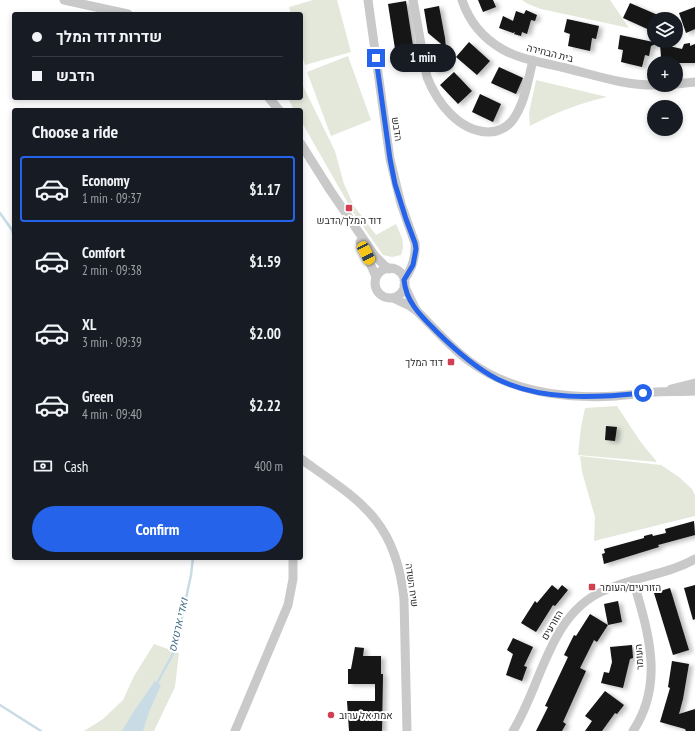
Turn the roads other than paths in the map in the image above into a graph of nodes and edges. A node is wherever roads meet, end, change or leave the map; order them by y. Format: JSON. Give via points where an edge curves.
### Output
{"nodes":[{"id":1,"x":64,"y":0,"type":"edge"},
{"id":2,"x":368,"y":0,"type":"edge"},
{"id":3,"x":413,"y":0,"type":"edge"},
{"id":4,"x":462,"y":0,"type":"edge"},
{"id":5,"x":119,"y":12,"type":"edge"},
{"id":6,"x":533,"y":60,"type":"junction"},
{"id":7,"x":695,"y":82,"type":"edge"},
{"id":8,"x":683,"y":83,"type":"edge"},
{"id":9,"x":647,"y":85,"type":"edge"},
{"id":10,"x":303,"y":147,"type":"edge"},
{"id":11,"x":330,"y":190,"type":"junction"},
{"id":12,"x":414,"y":258,"type":"junction"},
{"id":13,"x":392,"y":269,"type":"junction"},
{"id":14,"x":376,"y":277,"type":"junction"},
{"id":15,"x":404,"y":283,"type":"junction"},
{"id":16,"x":393,"y":298,"type":"junction"},
{"id":17,"x":417,"y":311,"type":"junction"},
{"id":18,"x":695,"y":382,"type":"edge"},
{"id":19,"x":695,"y":391,"type":"edge"},
{"id":20,"x":656,"y":392,"type":"junction"},
{"id":21,"x":303,"y":460,"type":"edge"},
{"id":22,"x":695,"y":559,"type":"edge"},
{"id":23,"x":293,"y":560,"type":"edge"},
{"id":24,"x":677,"y":567,"type":"junction"},
{"id":25,"x":695,"y":568,"type":"edge"},
{"id":26,"x":632,"y":580,"type":"junction"},
{"id":27,"x":235,"y":731,"type":"edge"},
{"id":28,"x":407,"y":731,"type":"edge"},
{"id":29,"x":513,"y":731,"type":"edge"},
{"id":30,"x":633,"y":731,"type":"edge"}],
"edges":[{"from":1,"to":5,"type":"street"},
{"from":2,"to":12,"type":"street","name":"הדבש","via":[[390,159],[401,204],[415,243]]},
{"from":3,"to":6,"type":"street","via":[[430,85],[445,107],[468,127],[492,132],[502,129],[511,122],[522,102]]},
{"from":4,"to":6,"type":"street","name":"בית הבחירה","via":[[474,24],[486,38],[503,50]]},
{"from":6,"to":9,"type":"street","name":"בית הבחירה","via":[[632,84]]},
{"from":7,"to":8,"type":"street"},
{"from":10,"to":11,"type":"street"},
{"from":11,"to":13,"type":"street","via":[[375,256]]},
{"from":11,"to":14,"type":"street","via":[[366,253]]},
{"from":12,"to":13,"type":"street","via":[[407,264]]},
{"from":12,"to":15,"type":"street","name":"הדבש"},
{"from":13,"to":14,"type":"street","via":[[381,271]]},
{"from":13,"to":15,"type":"street","via":[[400,273]]},
{"from":14,"to":16,"type":"street","via":[[377,292],[386,298]]},
{"from":15,"to":16,"type":"street","via":[[401,294]]},
{"from":15,"to":17,"type":"street"},
{"from":16,"to":17,"type":"street"},
{"from":17,"to":20,"type":"street","via":[[470,362],[498,379],[518,387],[572,396],[618,396]]},
{"from":18,"to":20,"type":"street"},
{"from":19,"to":20,"type":"street"},
{"from":21,"to":28,"type":"street","name":"שיח השדה","via":[[367,508],[384,530],[395,554],[404,599]]},
{"from":22,"to":24,"type":"street"},
{"from":23,"to":27,"type":"street","via":[[293,579],[288,605]]},
{"from":24,"to":25,"type":"street"},
{"from":24,"to":26,"type":"street","name":"הזורעים"},
{"from":26,"to":29,"type":"street","name":"הזורעים","via":[[594,595],[567,619]]},
{"from":26,"to":30,"type":"street","name":"העומר","via":[[646,627],[651,659],[646,703]]}]}
